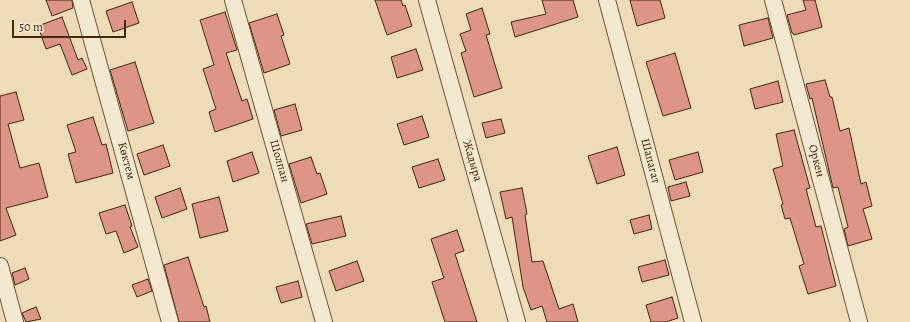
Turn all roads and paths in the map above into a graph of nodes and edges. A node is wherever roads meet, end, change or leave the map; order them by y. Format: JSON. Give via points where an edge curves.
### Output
{"nodes":[{"id":1,"x":81,"y":0,"type":"edge"},
{"id":2,"x":234,"y":0,"type":"edge"},
{"id":3,"x":427,"y":0,"type":"edge"},
{"id":4,"x":607,"y":0,"type":"edge"},
{"id":5,"x":773,"y":0,"type":"edge"},
{"id":6,"x":0,"y":266,"type":"edge"},
{"id":7,"x":15,"y":322,"type":"edge"},
{"id":8,"x":170,"y":322,"type":"edge"},
{"id":9,"x":324,"y":322,"type":"edge"},
{"id":10,"x":517,"y":322,"type":"edge"},
{"id":11,"x":693,"y":322,"type":"edge"},
{"id":12,"x":859,"y":322,"type":"edge"}],
"edges":[{"from":1,"to":8,"type":"street","name":"Көктем"},
{"from":2,"to":9,"type":"street","name":"Шолпан"},
{"from":3,"to":10,"type":"street","name":"Жадыра"},
{"from":4,"to":11,"type":"street","name":"Шапагат"},
{"from":5,"to":12,"type":"street","name":"Оркен"},
{"from":6,"to":7,"type":"street"}]}
